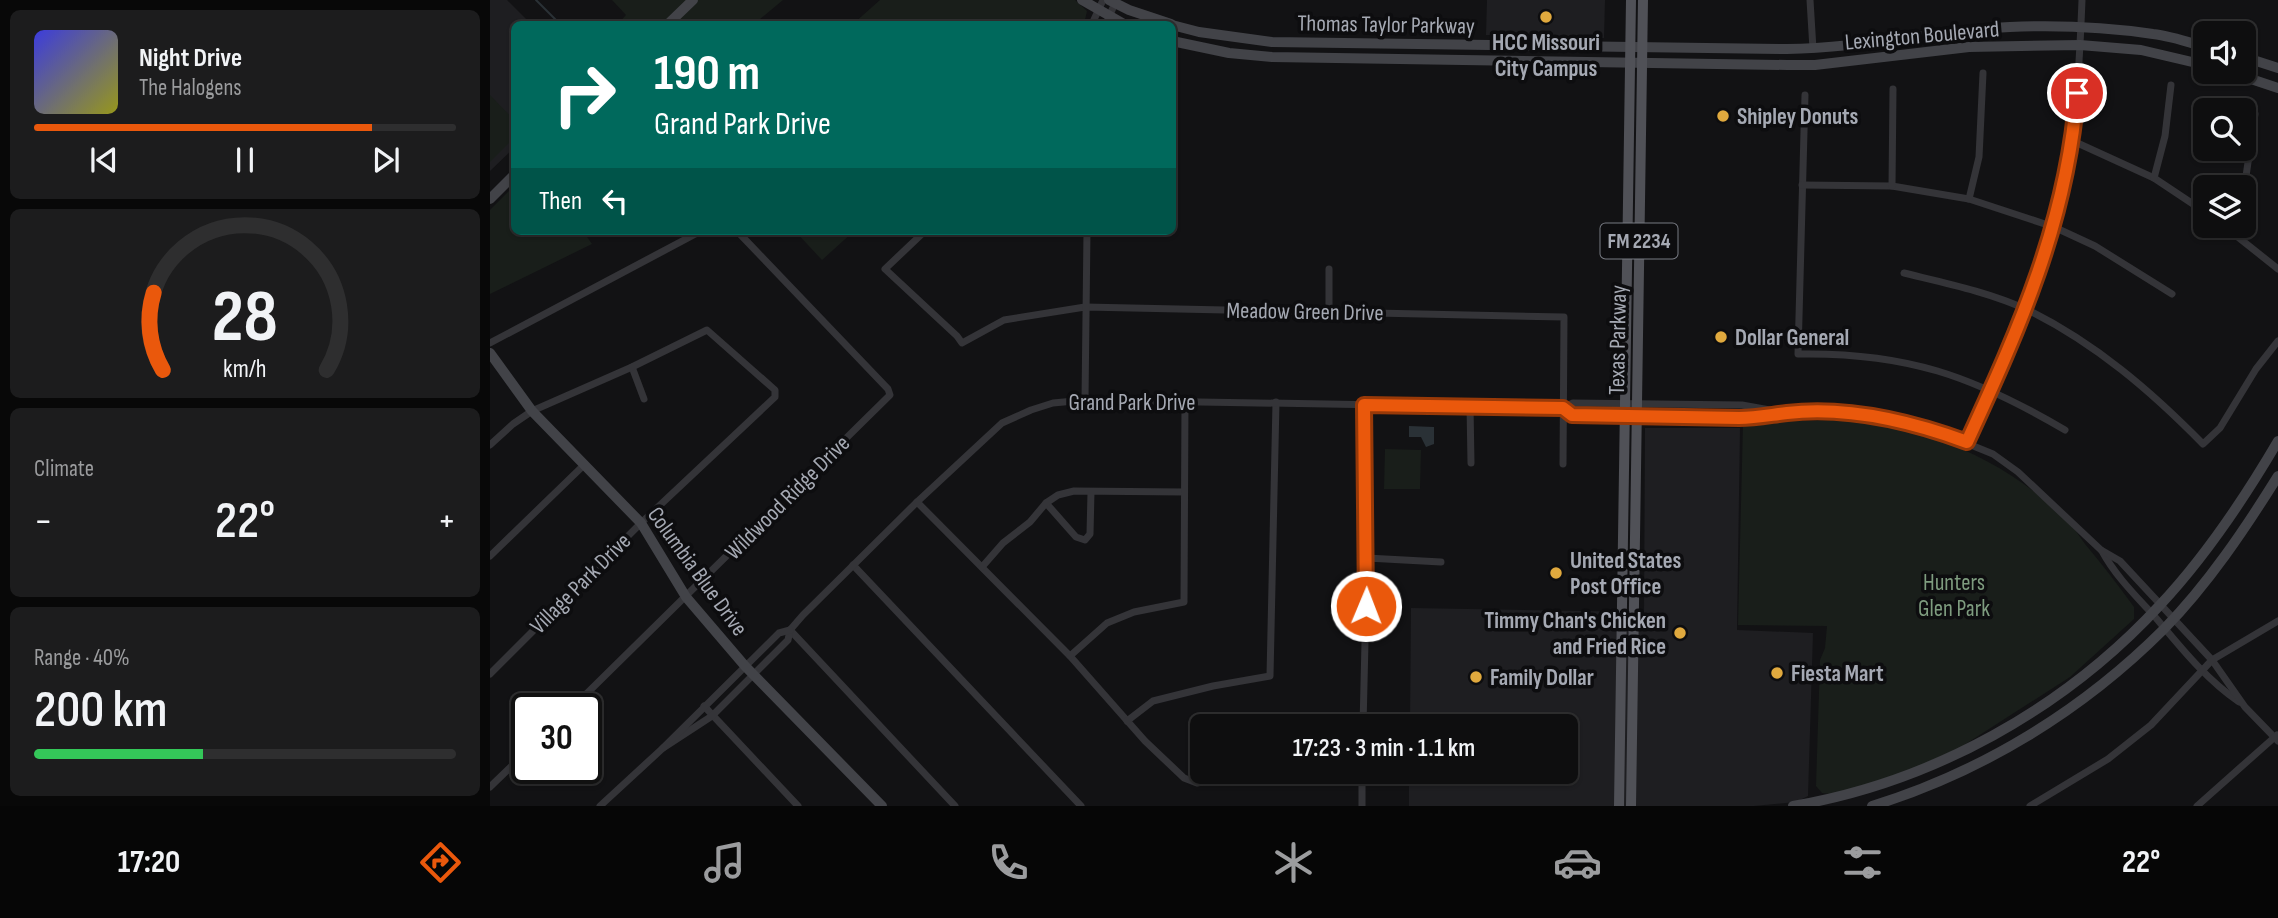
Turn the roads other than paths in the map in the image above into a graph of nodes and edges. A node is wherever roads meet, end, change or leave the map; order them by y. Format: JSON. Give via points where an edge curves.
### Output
{"nodes":[{"id":1,"x":693,"y":0,"type":"edge"},
{"id":2,"x":1082,"y":0,"type":"edge"},
{"id":3,"x":1103,"y":0,"type":"edge"},
{"id":4,"x":1631,"y":0,"type":"edge"},
{"id":5,"x":1643,"y":0,"type":"edge"},
{"id":6,"x":1810,"y":0,"type":"edge"},
{"id":7,"x":2082,"y":0,"type":"edge"},
{"id":8,"x":1112,"y":2,"type":"edge"},
{"id":9,"x":1097,"y":10,"type":"junction"},
{"id":10,"x":671,"y":21,"type":"edge"},
{"id":11,"x":1093,"y":21,"type":"edge"},
{"id":12,"x":1107,"y":21,"type":"edge"},
{"id":13,"x":1162,"y":21,"type":"edge"},
{"id":14,"x":1176,"y":26,"type":"edge"},
{"id":15,"x":2081,"y":27,"type":"junction"},
{"id":16,"x":1935,"y":36,"type":"junction"},
{"id":17,"x":1176,"y":42,"type":"edge"},
{"id":18,"x":2193,"y":44,"type":"edge"},
{"id":19,"x":1511,"y":45,"type":"junction"},
{"id":20,"x":2080,"y":45,"type":"junction"},
{"id":21,"x":1636,"y":47,"type":"junction"},
{"id":22,"x":1814,"y":48,"type":"junction"},
{"id":23,"x":1787,"y":49,"type":"junction"},
{"id":24,"x":1937,"y":51,"type":"junction"},
{"id":25,"x":1511,"y":61,"type":"junction"},
{"id":26,"x":2256,"y":61,"type":"edge"},
{"id":27,"x":1635,"y":62,"type":"junction"},
{"id":28,"x":2193,"y":62,"type":"edge"},
{"id":29,"x":1787,"y":65,"type":"junction"},
{"id":30,"x":2278,"y":68,"type":"edge"},
{"id":31,"x":1983,"y":73,"type":"dead end"},
{"id":32,"x":2256,"y":81,"type":"edge"},
{"id":33,"x":2171,"y":85,"type":"dead end"},
{"id":34,"x":2278,"y":88,"type":"edge"},
{"id":35,"x":1893,"y":89,"type":"dead end"},
{"id":36,"x":1805,"y":95,"type":"dead end"},
{"id":37,"x":2073,"y":141,"type":"junction"},
{"id":38,"x":511,"y":178,"type":"edge"},
{"id":39,"x":2154,"y":178,"type":"junction"},
{"id":40,"x":1802,"y":185,"type":"junction"},
{"id":41,"x":1892,"y":186,"type":"junction"},
{"id":42,"x":490,"y":199,"type":"edge"},
{"id":43,"x":1969,"y":199,"type":"junction"},
{"id":44,"x":2193,"y":204,"type":"edge"},
{"id":45,"x":2054,"y":228,"type":"junction"},
{"id":46,"x":693,"y":235,"type":"edge"},
{"id":47,"x":741,"y":235,"type":"edge"},
{"id":48,"x":921,"y":235,"type":"edge"},
{"id":49,"x":1087,"y":235,"type":"edge"},
{"id":50,"x":2239,"y":238,"type":"edge"},
{"id":51,"x":1633,"y":255,"type":"junction"},
{"id":52,"x":1329,"y":269,"type":"dead end"},
{"id":53,"x":2278,"y":269,"type":"edge"},
{"id":54,"x":1904,"y":273,"type":"dead end"},
{"id":55,"x":2172,"y":294,"type":"dead end"},
{"id":56,"x":1085,"y":307,"type":"junction"},
{"id":57,"x":1329,"y":310,"type":"junction"},
{"id":58,"x":2026,"y":310,"type":"junction"},
{"id":59,"x":2278,"y":341,"type":"edge"},
{"id":60,"x":490,"y":343,"type":"edge"},
{"id":61,"x":490,"y":353,"type":"edge"},
{"id":62,"x":632,"y":367,"type":"junction"},
{"id":63,"x":1991,"y":389,"type":"junction"},
{"id":64,"x":643,"y":399,"type":"dead end"},
{"id":65,"x":1085,"y":400,"type":"junction"},
{"id":66,"x":1185,"y":401,"type":"junction"},
{"id":67,"x":1276,"y":402,"type":"junction"},
{"id":68,"x":1625,"y":404,"type":"junction"},
{"id":69,"x":1637,"y":404,"type":"junction"},
{"id":70,"x":1364,"y":405,"type":"junction"},
{"id":71,"x":1470,"y":406,"type":"junction"},
{"id":72,"x":1563,"y":408,"type":"junction"},
{"id":73,"x":532,"y":411,"type":"junction"},
{"id":74,"x":1787,"y":413,"type":"junction"},
{"id":75,"x":1630,"y":416,"type":"junction"},
{"id":76,"x":2065,"y":430,"type":"dead end"},
{"id":77,"x":2278,"y":441,"type":"edge"},
{"id":78,"x":1967,"y":442,"type":"junction"},
{"id":79,"x":490,"y":445,"type":"edge"},
{"id":80,"x":585,"y":464,"type":"junction"},
{"id":81,"x":1471,"y":464,"type":"dead end"},
{"id":82,"x":1563,"y":464,"type":"dead end"},
{"id":83,"x":2278,"y":476,"type":"edge"},
{"id":84,"x":1091,"y":492,"type":"junction"},
{"id":85,"x":1184,"y":492,"type":"junction"},
{"id":86,"x":917,"y":502,"type":"junction"},
{"id":87,"x":1046,"y":503,"type":"junction"},
{"id":88,"x":640,"y":523,"type":"junction"},
{"id":89,"x":1623,"y":534,"type":"junction"},
{"id":90,"x":2101,"y":550,"type":"junction"},
{"id":91,"x":1634,"y":555,"type":"junction"},
{"id":92,"x":490,"y":556,"type":"edge"},
{"id":93,"x":1367,"y":558,"type":"junction"},
{"id":94,"x":1441,"y":562,"type":"dead end"},
{"id":95,"x":853,"y":565,"type":"junction"},
{"id":96,"x":982,"y":567,"type":"junction"},
{"id":97,"x":686,"y":597,"type":"junction"},
{"id":98,"x":2161,"y":604,"type":"junction"},
{"id":99,"x":2152,"y":614,"type":"junction"},
{"id":100,"x":2174,"y":617,"type":"junction"},
{"id":101,"x":2278,"y":621,"type":"edge"},
{"id":102,"x":1621,"y":627,"type":"junction"},
{"id":103,"x":2164,"y":628,"type":"junction"},
{"id":104,"x":790,"y":630,"type":"junction"},
{"id":105,"x":1633,"y":651,"type":"junction"},
{"id":106,"x":1070,"y":656,"type":"junction"},
{"id":107,"x":2212,"y":660,"type":"junction"},
{"id":108,"x":745,"y":666,"type":"junction"},
{"id":109,"x":2201,"y":671,"type":"junction"},
{"id":110,"x":490,"y":674,"type":"edge"},
{"id":111,"x":753,"y":675,"type":"junction"},
{"id":112,"x":587,"y":693,"type":"edge"},
{"id":113,"x":704,"y":706,"type":"junction"},
{"id":114,"x":2245,"y":707,"type":"junction"},
{"id":115,"x":1363,"y":714,"type":"edge"},
{"id":116,"x":712,"y":716,"type":"junction"},
{"id":117,"x":1126,"y":721,"type":"junction"},
{"id":118,"x":2016,"y":722,"type":"junction"},
{"id":119,"x":2277,"y":737,"type":"edge"},
{"id":120,"x":2025,"y":738,"type":"junction"},
{"id":121,"x":663,"y":748,"type":"junction"},
{"id":122,"x":511,"y":767,"type":"edge"},
{"id":123,"x":1190,"y":780,"type":"edge"},
{"id":124,"x":1362,"y":784,"type":"edge"},
{"id":125,"x":490,"y":787,"type":"edge"},
{"id":126,"x":1811,"y":804,"type":"edge"},
{"id":127,"x":600,"y":806,"type":"edge"},
{"id":128,"x":798,"y":806,"type":"edge"},
{"id":129,"x":882,"y":806,"type":"edge"},
{"id":130,"x":955,"y":806,"type":"edge"},
{"id":131,"x":1081,"y":806,"type":"edge"},
{"id":132,"x":1362,"y":806,"type":"edge"},
{"id":133,"x":1619,"y":806,"type":"edge"},
{"id":134,"x":1631,"y":806,"type":"edge"},
{"id":135,"x":1793,"y":806,"type":"edge"},
{"id":136,"x":1872,"y":806,"type":"edge"},
{"id":137,"x":2030,"y":806,"type":"edge"},
{"id":138,"x":2197,"y":806,"type":"edge"}],
"edges":[{"from":1,"to":10,"type":"street"},
{"from":2,"to":9,"type":"street"},
{"from":3,"to":9,"type":"street"},
{"from":4,"to":21,"type":"main road","name":"Texas Parkway","number":"FM 2234"},
{"from":5,"to":21,"type":"main road","name":"Texas Parkway","number":"FM 2234"},
{"from":6,"to":22,"type":"street"},
{"from":7,"to":15,"type":"street"},
{"from":8,"to":12,"type":"street"},
{"from":8,"to":13,"type":"street","name":"Thomas Taylor Parkway"},
{"from":9,"to":11,"type":"street"},
{"from":9,"to":12,"type":"street"},
{"from":14,"to":19,"type":"street","name":"Thomas Taylor Parkway","via":[[1272,42]]},
{"from":15,"to":16,"type":"street","name":"Lexington Boulevard","via":[[2008,27]]},
{"from":15,"to":18,"type":"street","name":"Lexington Boulevard","via":[[2155,34]]},
{"from":15,"to":20,"type":"street"},
{"from":16,"to":22,"type":"street","name":"Lexington Boulevard"},
{"from":16,"to":24,"type":"street"},
{"from":17,"to":25,"type":"street","name":"Thomas Taylor Parkway","via":[[1272,57]]},
{"from":19,"to":21,"type":"street","name":"Thomas Taylor Parkway"},
{"from":19,"to":25,"type":"street"},
{"from":20,"to":24,"type":"street","name":"Lexington Boulevard"},
{"from":20,"to":28,"type":"street","name":"Lexington Boulevard","via":[[2141,50]]},
{"from":20,"to":37,"type":"street"},
{"from":21,"to":23,"type":"street","name":"Lexington Boulevard"},
{"from":21,"to":27,"type":"main road","name":"Texas Parkway","number":"FM 2234"},
{"from":22,"to":23,"type":"street","name":"Lexington Boulevard"},
{"from":23,"to":29,"type":"street"},
{"from":24,"to":29,"type":"street","name":"Lexington Boulevard"},
{"from":25,"to":27,"type":"street","name":"Thomas Taylor Parkway"},
{"from":26,"to":30,"type":"street"},
{"from":27,"to":29,"type":"street","name":"Lexington Boulevard"},
{"from":27,"to":51,"type":"main road","name":"Texas Parkway","number":"FM 2234"},
{"from":31,"to":43,"type":"street","via":[[1979,157]]},
{"from":32,"to":34,"type":"street"},
{"from":33,"to":39,"type":"street"},
{"from":35,"to":41,"type":"street"},
{"from":36,"to":40,"type":"street"},
{"from":37,"to":39,"type":"street"},
{"from":37,"to":45,"type":"street"},
{"from":38,"to":42,"type":"street"},
{"from":39,"to":44,"type":"street"},
{"from":40,"to":41,"type":"street"},
{"from":40,"to":63,"type":"street","via":[[1798,354],[1886,358]]},
{"from":41,"to":43,"type":"street"},
{"from":43,"to":45,"type":"street"},
{"from":45,"to":55,"type":"street","via":[[2095,246]]},
{"from":45,"to":58,"type":"street"},
{"from":46,"to":60,"type":"street"},
{"from":47,"to":97,"type":"street","name":"Wildwood Ridge Drive","via":[[890,395]]},
{"from":48,"to":56,"type":"street","name":"Meadow Green Drive","via":[[885,270],[962,343],[1004,320]]},
{"from":49,"to":56,"type":"street"},
{"from":50,"to":53,"type":"street"},
{"from":51,"to":68,"type":"main road","name":"Texas Parkway","number":"FM 2234"},
{"from":51,"to":69,"type":"main road","name":"Texas Parkway","number":"FM 2234"},
{"from":52,"to":57,"type":"street"},
{"from":54,"to":58,"type":"street"},
{"from":56,"to":57,"type":"street","name":"Meadow Green Drive"},
{"from":56,"to":65,"type":"street"},
{"from":57,"to":72,"type":"street","name":"Meadow Green Drive","via":[[1564,317]]},
{"from":58,"to":59,"type":"street","via":[[2124,371],[2203,443],[2220,428]]},
{"from":58,"to":63,"type":"street"},
{"from":61,"to":73,"type":"street","name":"Columbia Blue Drive"},
{"from":62,"to":64,"type":"street"},
{"from":62,"to":73,"type":"street"},
{"from":62,"to":88,"type":"street","name":"Village Park Drive","via":[[708,330],[775,390],[775,397]]},
{"from":63,"to":76,"type":"street"},
{"from":63,"to":78,"type":"street"},
{"from":65,"to":66,"type":"street","name":"Grand Park Drive"},
{"from":65,"to":86,"type":"street","name":"Grand Park Drive","via":[[1053,403],[1002,423]]},
{"from":66,"to":67,"type":"street","name":"Grand Park Drive"},
{"from":66,"to":85,"type":"street"},
{"from":67,"to":70,"type":"street","name":"Grand Park Drive"},
{"from":67,"to":117,"type":"street","via":[[1270,676],[1153,701]]},
{"from":68,"to":69,"type":"street","name":"Grand Park Drive"},
{"from":68,"to":72,"type":"street","name":"Grand Park Drive","via":[[1573,403]]},
{"from":68,"to":75,"type":"main road","name":"Texas Parkway","number":"FM 2234"},
{"from":69,"to":74,"type":"street","name":"Grand Park Drive","via":[[1742,405]]},
{"from":69,"to":75,"type":"main road","name":"Texas Parkway","number":"FM 2234"},
{"from":70,"to":71,"type":"street","name":"Grand Park Drive"},
{"from":70,"to":93,"type":"street"},
{"from":71,"to":72,"type":"street","name":"Grand Park Drive"},
{"from":71,"to":81,"type":"street"},
{"from":72,"to":75,"type":"street","name":"Grand Park Drive","via":[[1572,415]]},
{"from":72,"to":82,"type":"street"},
{"from":73,"to":79,"type":"street"},
{"from":73,"to":80,"type":"street","name":"Columbia Blue Drive"},
{"from":74,"to":75,"type":"street","name":"Grand Park Drive","via":[[1763,418]]},
{"from":74,"to":78,"type":"street","name":"Grand Park Drive","via":[[1872,416]]},
{"from":75,"to":89,"type":"main road","name":"Texas Parkway","number":"FM 2234"},
{"from":75,"to":91,"type":"main road","name":"Texas Parkway","number":"FM 2234"},
{"from":77,"to":98,"type":"street","via":[[2213,542]]},
{"from":78,"to":90,"type":"street","name":"Grand Park Drive","via":[[2018,472]]},
{"from":80,"to":88,"type":"street","name":"Columbia Blue Drive"},
{"from":80,"to":92,"type":"street"},
{"from":83,"to":100,"type":"street"},
{"from":84,"to":85,"type":"street"},
{"from":84,"to":87,"type":"street","via":[[1074,491]]},
{"from":84,"to":87,"type":"street","via":[[1090,534],[1085,540],[1076,537]]},
{"from":85,"to":106,"type":"street","via":[[1184,602],[1134,612],[1107,623]]},
{"from":86,"to":95,"type":"street","name":"Grand Park Drive"},
{"from":86,"to":96,"type":"street"},
{"from":87,"to":96,"type":"street"},
{"from":88,"to":97,"type":"street","name":"Columbia Blue Drive"},
{"from":88,"to":110,"type":"street","name":"Village Park Drive"},
{"from":89,"to":91,"type":"main road"},
{"from":89,"to":102,"type":"main road","name":"Texas Parkway","number":"FM 2234"},
{"from":90,"to":98,"type":"street","name":"Grand Park Drive","via":[[2120,561]]},
{"from":90,"to":99,"type":"street","name":"Grand Park Drive"},
{"from":91,"to":105,"type":"main road","name":"Texas Parkway","number":"FM 2234"},
{"from":93,"to":94,"type":"street"},
{"from":93,"to":115,"type":"street"},
{"from":95,"to":104,"type":"street","name":"Grand Park Drive"},
{"from":95,"to":131,"type":"street"},
{"from":96,"to":106,"type":"street"},
{"from":97,"to":108,"type":"street","name":"Columbia Blue Drive"},
{"from":97,"to":112,"type":"street","name":"Wildwood Ridge Drive"},
{"from":98,"to":99,"type":"street"},
{"from":98,"to":100,"type":"street","name":"Grand Park Drive"},
{"from":99,"to":103,"type":"street","name":"Grand Park Drive"},
{"from":99,"to":118,"type":"street","via":[[2062,692]]},
{"from":100,"to":103,"type":"street"},
{"from":100,"to":107,"type":"street","name":"Grand Park Drive"},
{"from":101,"to":107,"type":"street"},
{"from":102,"to":105,"type":"main road"},
{"from":102,"to":133,"type":"main road","name":"Texas Parkway","number":"FM 2234"},
{"from":103,"to":109,"type":"street","name":"Grand Park Drive"},
{"from":103,"to":120,"type":"street","via":[[2082,700]]},
{"from":104,"to":108,"type":"street","name":"Grand Park Drive","via":[[779,632]]},
{"from":104,"to":111,"type":"street","name":"Grand Park Drive","via":[[788,640]]},
{"from":104,"to":130,"type":"street"},
{"from":105,"to":134,"type":"main road","name":"Texas Parkway","number":"FM 2234"},
{"from":106,"to":117,"type":"street"},
{"from":107,"to":109,"type":"street"},
{"from":107,"to":114,"type":"street","name":"Grand Park Drive"},
{"from":108,"to":111,"type":"street","name":"Columbia Blue Drive"},
{"from":108,"to":113,"type":"street","name":"Grand Park Drive"},
{"from":109,"to":114,"type":"street","name":"Grand Park Drive"},
{"from":109,"to":137,"type":"street","via":[[2151,725],[2108,759]]},
{"from":111,"to":116,"type":"street","name":"Grand Park Drive"},
{"from":111,"to":129,"type":"street","name":"Columbia Blue Drive"},
{"from":113,"to":116,"type":"street"},
{"from":113,"to":121,"type":"street","name":"Grand Park Drive"},
{"from":114,"to":119,"type":"street","name":"Grand Park Drive"},
{"from":116,"to":121,"type":"street","name":"Grand Park Drive"},
{"from":116,"to":128,"type":"street"},
{"from":117,"to":123,"type":"street"},
{"from":118,"to":120,"type":"street"},
{"from":118,"to":126,"type":"street","via":[[1965,750],[1888,782]]},
{"from":119,"to":138,"type":"street"},
{"from":120,"to":136,"type":"street","via":[[1955,776]]},
{"from":121,"to":127,"type":"street","name":"Grand Park Drive"},
{"from":122,"to":125,"type":"street"},
{"from":124,"to":132,"type":"street"},
{"from":126,"to":135,"type":"street"}]}
